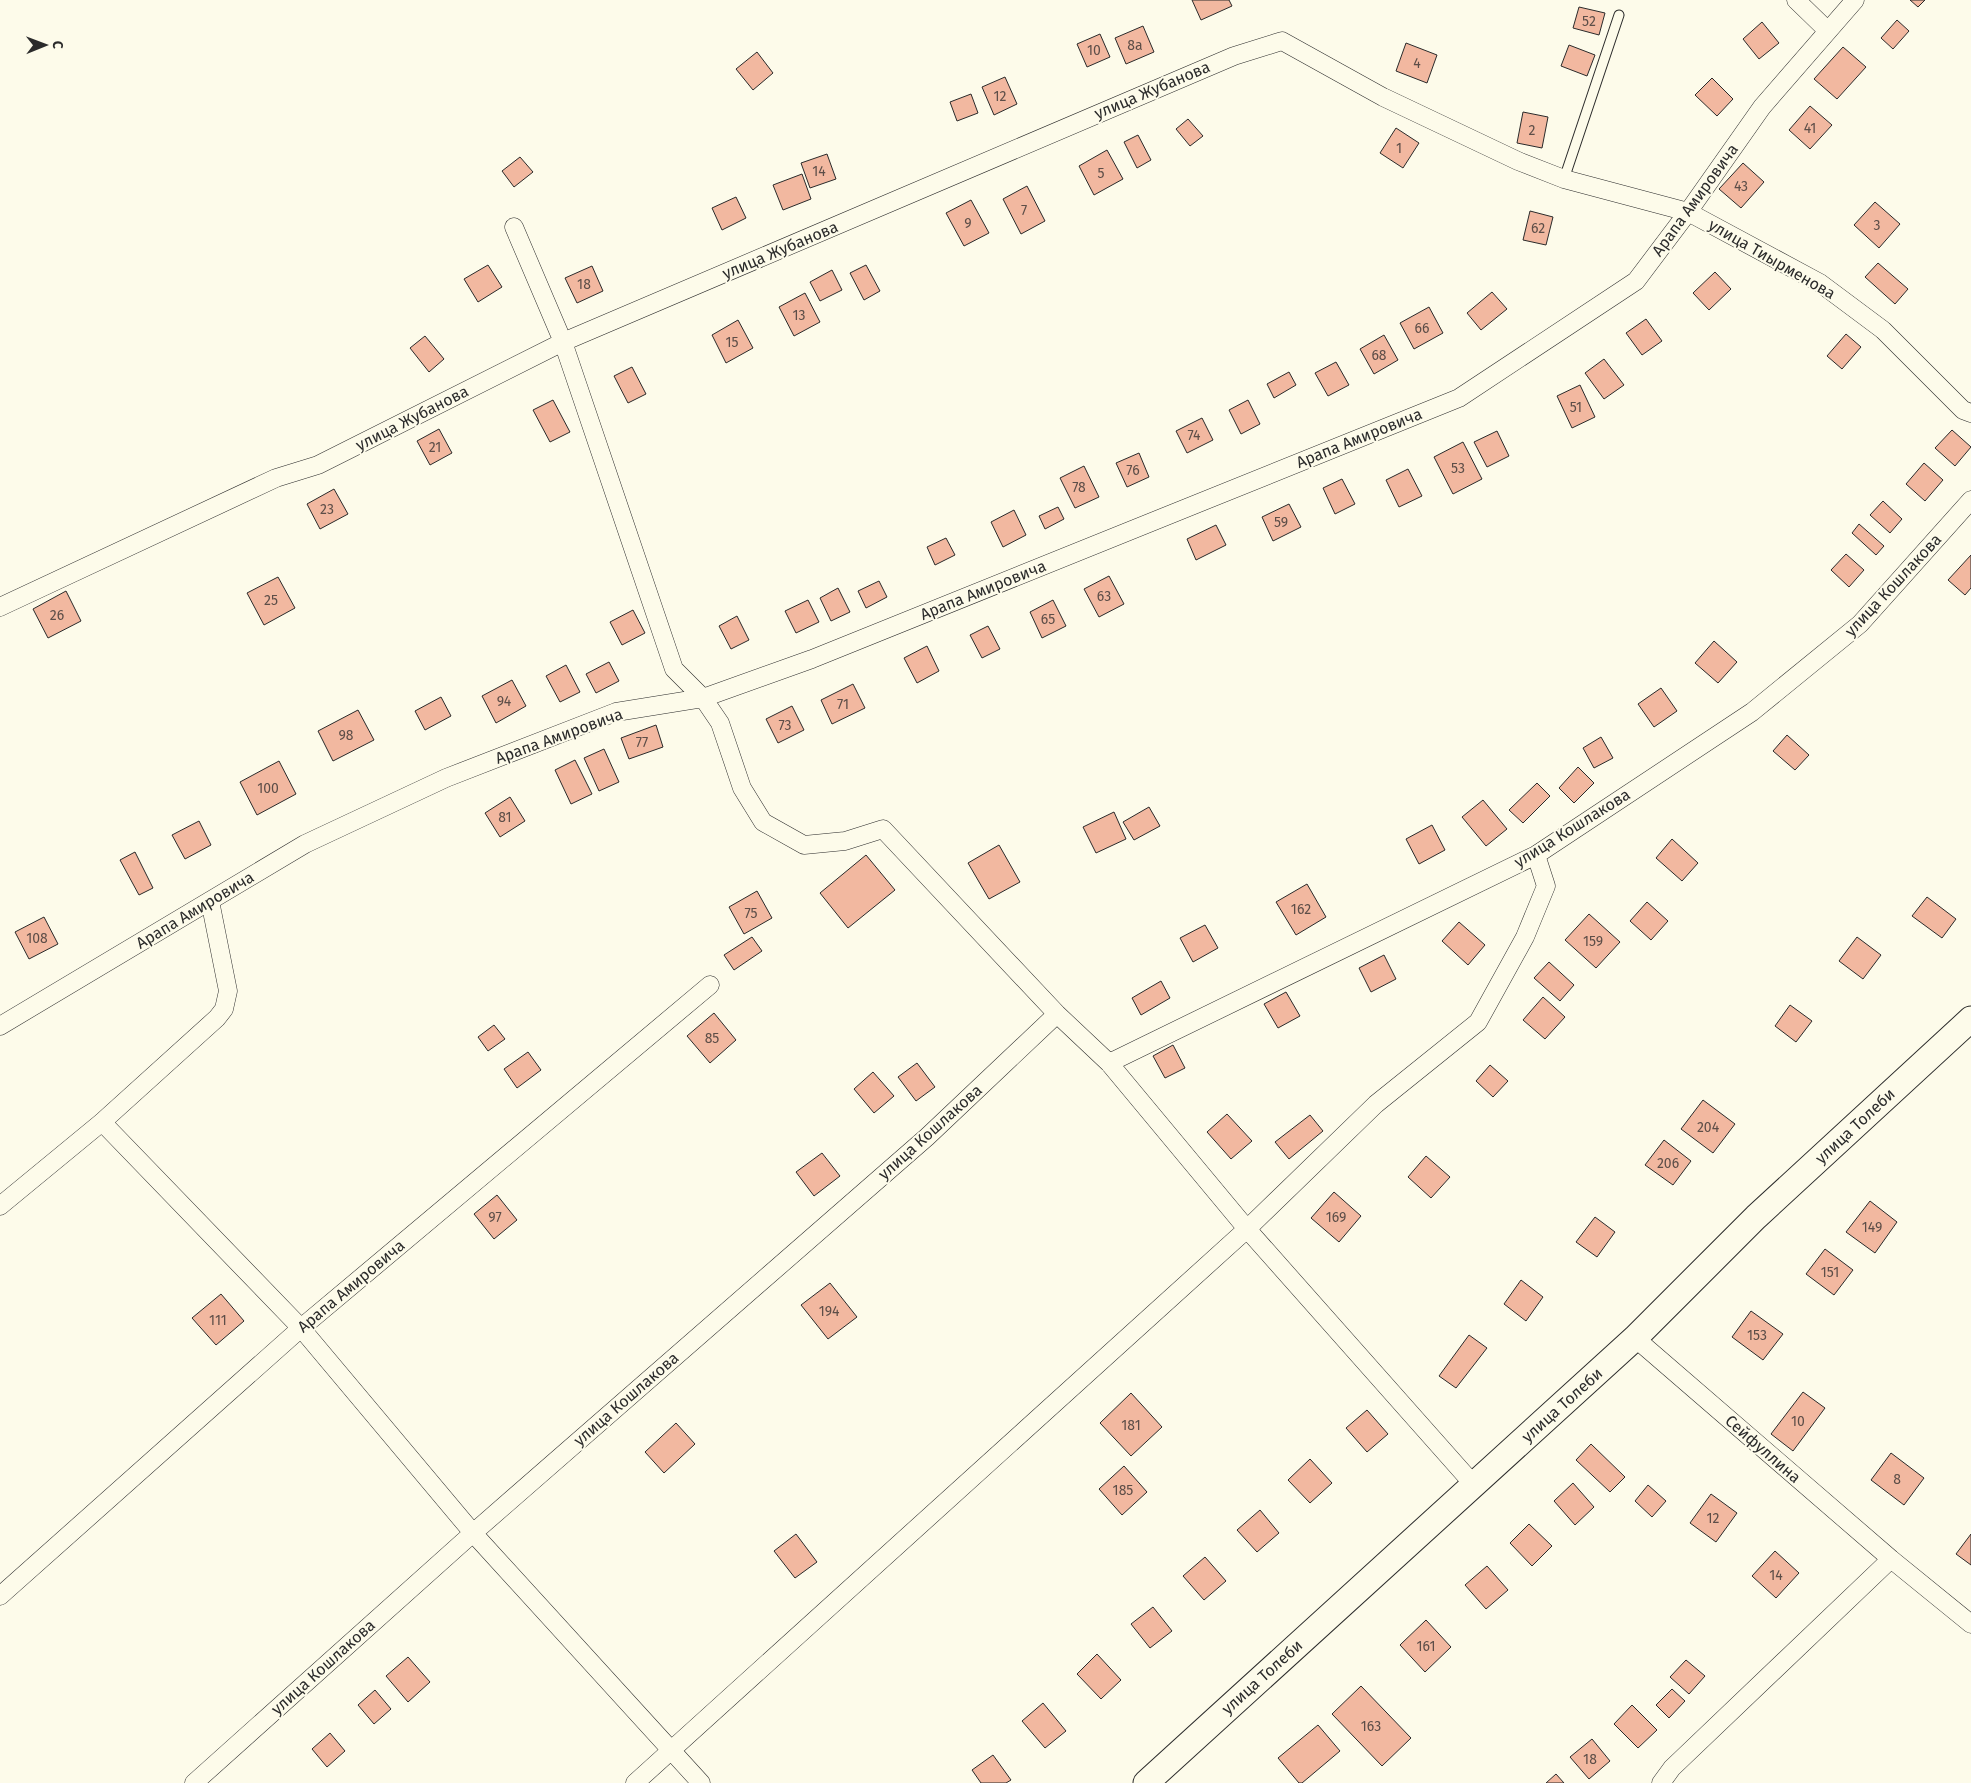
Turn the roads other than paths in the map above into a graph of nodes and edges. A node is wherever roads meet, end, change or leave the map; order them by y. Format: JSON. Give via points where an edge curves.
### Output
{"nodes":[{"id":1,"x":1796,"y":0,"type":"edge"},
{"id":2,"x":1855,"y":0,"type":"edge"},
{"id":3,"x":1619,"y":15,"type":"dead end"},
{"id":4,"x":1828,"y":30,"type":"junction"},
{"id":5,"x":1564,"y":179,"type":"junction"},
{"id":6,"x":1688,"y":212,"type":"junction"},
{"id":7,"x":514,"y":227,"type":"dead end"},
{"id":8,"x":563,"y":342,"type":"junction"},
{"id":9,"x":1971,"y":413,"type":"edge"},
{"id":10,"x":1971,"y":500,"type":"edge"},
{"id":11,"x":0,"y":608,"type":"edge"},
{"id":12,"x":703,"y":698,"type":"junction"},
{"id":13,"x":1536,"y":854,"type":"junction"},
{"id":14,"x":210,"y":901,"type":"junction"},
{"id":15,"x":710,"y":985,"type":"dead end"},
{"id":16,"x":1057,"y":1014,"type":"junction"},
{"id":17,"x":1969,"y":1025,"type":"edge"},
{"id":18,"x":0,"y":1026,"type":"edge"},
{"id":19,"x":1109,"y":1063,"type":"junction"},
{"id":20,"x":102,"y":1122,"type":"junction"},
{"id":21,"x":0,"y":1206,"type":"edge"},
{"id":22,"x":1247,"y":1229,"type":"junction"},
{"id":23,"x":301,"y":1328,"type":"junction"},
{"id":24,"x":1635,"y":1338,"type":"junction"},
{"id":25,"x":1474,"y":1485,"type":"junction"},
{"id":26,"x":473,"y":1533,"type":"junction"},
{"id":27,"x":1891,"y":1559,"type":"junction"},
{"id":28,"x":0,"y":1596,"type":"edge"},
{"id":29,"x":1971,"y":1624,"type":"edge"},
{"id":30,"x":672,"y":1750,"type":"junction"},
{"id":31,"x":194,"y":1783,"type":"edge"},
{"id":32,"x":635,"y":1783,"type":"edge"},
{"id":33,"x":701,"y":1783,"type":"edge"},
{"id":34,"x":1146,"y":1783,"type":"edge"},
{"id":35,"x":1661,"y":1783,"type":"edge"}],
"edges":[{"from":1,"to":4,"type":"street"},
{"from":2,"to":4,"type":"street","name":"Арапа Амировича"},
{"from":3,"to":5,"type":"lane"},
{"from":4,"to":6,"type":"street","name":"Арапа Амировича","via":[[1762,107]]},
{"from":5,"to":6,"type":"street","name":"улица Тиырменова"},
{"from":5,"to":8,"type":"street","name":"улица Жубанова","via":[[1518,161],[1383,97],[1282,41],[1234,56]]},
{"from":6,"to":9,"type":"street","name":"улица Тиырменова","via":[[1820,283],[1883,330],[1963,410]]},
{"from":6,"to":12,"type":"street","name":"Арапа Амировича","via":[[1636,281],[1459,398],[812,659]]},
{"from":7,"to":8,"type":"street"},
{"from":8,"to":11,"type":"street","name":"улица Жубанова","via":[[318,466],[276,478]]},
{"from":8,"to":12,"type":"street","via":[[674,668]]},
{"from":10,"to":13,"type":"street","name":"улица Кошлакова","via":[[1846,636],[1752,712]]},
{"from":12,"to":14,"type":"street","name":"Арапа Амировича","via":[[616,712],[446,778],[305,844]]},
{"from":12,"to":16,"type":"street","via":[[720,723],[742,788],[763,822],[804,845],[846,841],[883,829]]},
{"from":13,"to":19,"type":"street","name":"улица Кошлакова"},
{"from":13,"to":22,"type":"street","via":[[1546,886],[1525,937],[1478,1022],[1376,1104]]},
{"from":14,"to":18,"type":"street","name":"Арапа Амировича"},
{"from":14,"to":20,"type":"street","via":[[228,991],[224,1010]]},
{"from":15,"to":23,"type":"street","name":"Арапа Амировича"},
{"from":16,"to":19,"type":"street"},
{"from":16,"to":26,"type":"street","name":"улица Кошлакова","via":[[927,1137]]},
{"from":17,"to":24,"type":"street","name":"улица Толеби","via":[[1756,1218]]},
{"from":19,"to":22,"type":"street"},
{"from":20,"to":21,"type":"street"},
{"from":20,"to":23,"type":"street"},
{"from":22,"to":25,"type":"street"},
{"from":22,"to":30,"type":"street"},
{"from":23,"to":26,"type":"street"},
{"from":23,"to":28,"type":"street","name":"Арапа Амировича"},
{"from":24,"to":25,"type":"street","name":"улица Толеби"},
{"from":24,"to":27,"type":"street","name":"Сейфуллина"},
{"from":25,"to":34,"type":"street","name":"улица Толеби"},
{"from":26,"to":30,"type":"street"},
{"from":26,"to":31,"type":"street","name":"улица Кошлакова"},
{"from":27,"to":29,"type":"street","name":"Сейфуллина"},
{"from":27,"to":35,"type":"street","via":[[1672,1768]]},
{"from":30,"to":32,"type":"street"},
{"from":30,"to":33,"type":"street"}]}
